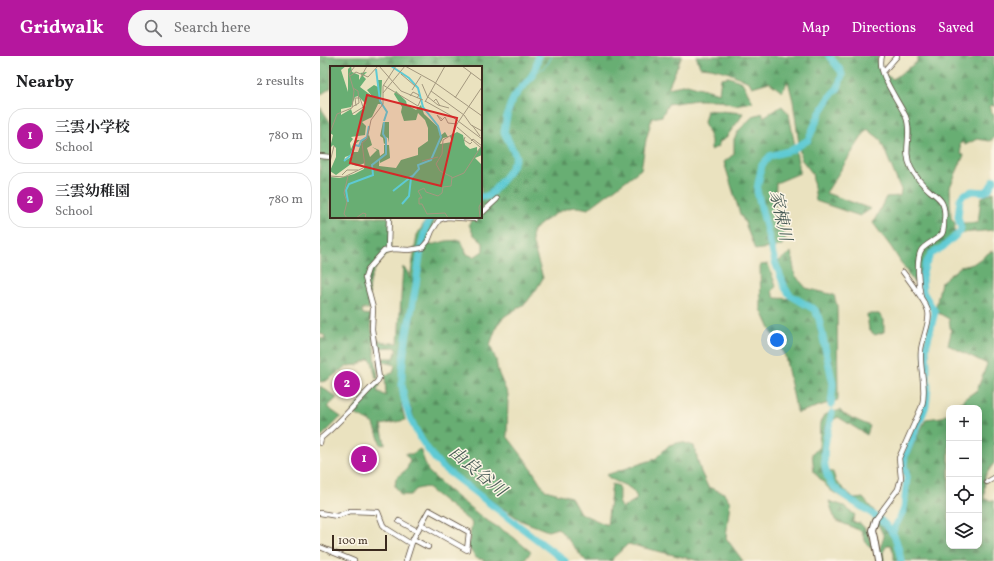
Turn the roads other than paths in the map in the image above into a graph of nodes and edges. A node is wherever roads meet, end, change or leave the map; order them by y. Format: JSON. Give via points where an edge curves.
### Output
{"nodes":[{"id":1,"x":882,"y":56,"type":"edge"},
{"id":2,"x":897,"y":56,"type":"edge"},
{"id":3,"x":883,"y":72,"type":"junction"},
{"id":4,"x":320,"y":156,"type":"edge"},
{"id":5,"x":330,"y":157,"type":"edge"},
{"id":6,"x":497,"y":199,"type":"dead end"},
{"id":7,"x":482,"y":213,"type":"edge"},
{"id":8,"x":389,"y":218,"type":"edge"},
{"id":9,"x":444,"y":218,"type":"edge"},
{"id":10,"x":461,"y":218,"type":"edge"},
{"id":11,"x":476,"y":218,"type":"edge"},
{"id":12,"x":388,"y":250,"type":"junction"},
{"id":13,"x":903,"y":272,"type":"dead end"},
{"id":14,"x":921,"y":298,"type":"junction"},
{"id":15,"x":320,"y":443,"type":"edge"},
{"id":16,"x":994,"y":478,"type":"edge"},
{"id":17,"x":987,"y":482,"type":"dead end"},
{"id":18,"x":320,"y":513,"type":"edge"},
{"id":19,"x":876,"y":518,"type":"joint"},
{"id":20,"x":399,"y":521,"type":"dead end"},
{"id":21,"x":421,"y":524,"type":"junction"},
{"id":22,"x":417,"y":531,"type":"junction"},
{"id":23,"x":412,"y":542,"type":"junction"},
{"id":24,"x":320,"y":547,"type":"edge"},
{"id":25,"x":428,"y":547,"type":"dead end"},
{"id":26,"x":354,"y":561,"type":"edge"},
{"id":27,"x":406,"y":561,"type":"edge"},
{"id":28,"x":878,"y":561,"type":"edge"}],
"edges":[{"from":1,"to":3,"type":"street"},
{"from":2,"to":3,"type":"street"},
{"from":3,"to":14,"type":"street","via":[[909,127],[906,152],[911,168],[941,202],[944,211],[944,232],[920,253],[918,264]]},
{"from":4,"to":5,"type":"street"},
{"from":6,"to":7,"type":"street"},
{"from":8,"to":12,"type":"street"},
{"from":9,"to":12,"type":"street","via":[[439,220],[422,248]]},
{"from":10,"to":11,"type":"street"},
{"from":12,"to":15,"type":"street","via":[[374,261],[365,278],[373,308],[372,329],[378,382],[321,438]]},
{"from":13,"to":14,"type":"street"},
{"from":14,"to":19,"type":"street","via":[[928,313],[921,353],[924,398],[900,458],[901,478],[898,489]]},
{"from":16,"to":17,"type":"street"},
{"from":18,"to":23,"type":"street","via":[[337,516],[350,511],[378,512],[386,530]]},
{"from":19,"to":28,"type":"street","via":[[872,530]]},
{"from":20,"to":22,"type":"street"},
{"from":21,"to":21,"type":"street","via":[[429,510],[469,532],[467,550]]},
{"from":21,"to":22,"type":"street"},
{"from":22,"to":23,"type":"street"},
{"from":23,"to":25,"type":"street"},
{"from":23,"to":27,"type":"street"},
{"from":24,"to":26,"type":"street"}]}
